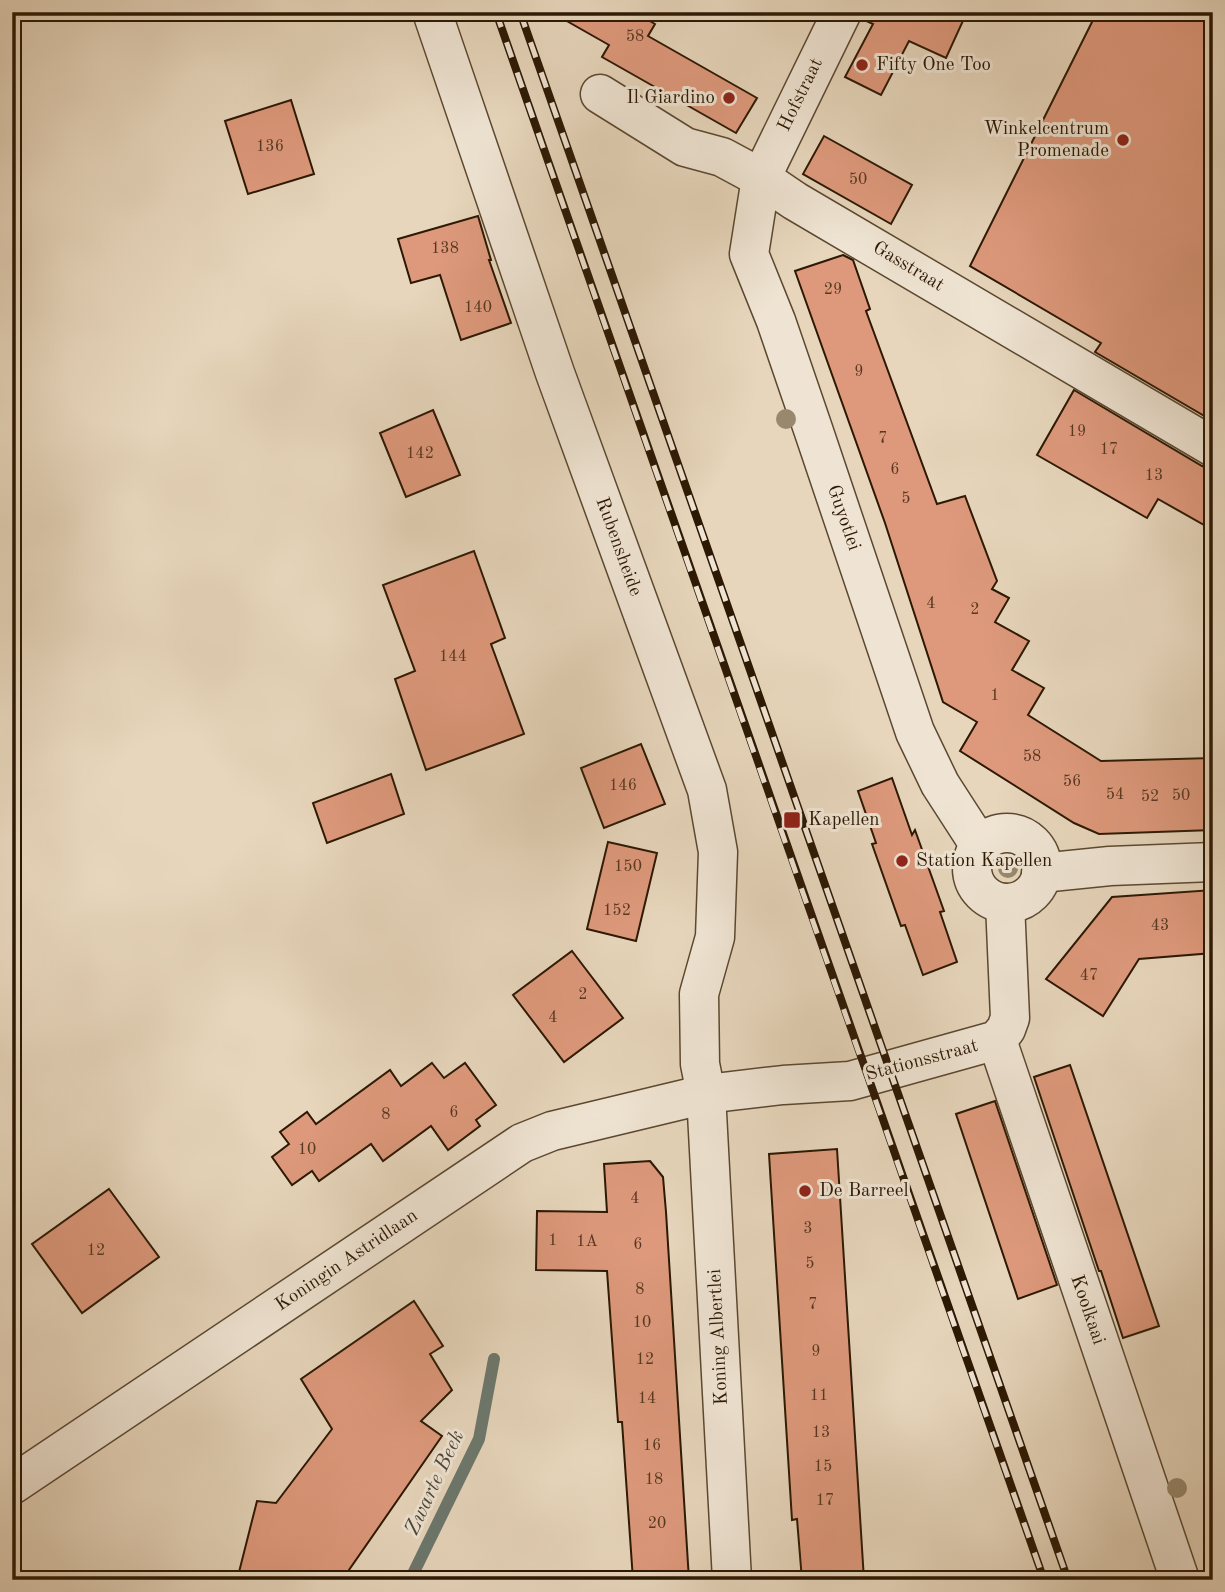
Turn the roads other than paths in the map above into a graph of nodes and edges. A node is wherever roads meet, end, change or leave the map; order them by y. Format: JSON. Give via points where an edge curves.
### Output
{"nodes":[{"id":1,"x":432,"y":12,"type":"edge"},
{"id":2,"x":842,"y":12,"type":"edge"},
{"id":3,"x":600,"y":94,"type":"dead end"},
{"id":4,"x":761,"y":178,"type":"junction"},
{"id":5,"x":1213,"y":447,"type":"edge"},
{"id":6,"x":979,"y":846,"type":"junction"},
{"id":7,"x":1213,"y":862,"type":"edge"},
{"id":8,"x":1041,"y":873,"type":"junction"},
{"id":9,"x":1005,"y":903,"type":"junction"},
{"id":10,"x":997,"y":1040,"type":"junction"},
{"id":11,"x":706,"y":1094,"type":"junction"},
{"id":12,"x":12,"y":1485,"type":"edge"},
{"id":13,"x":732,"y":1580,"type":"edge"},
{"id":14,"x":1180,"y":1580,"type":"edge"}],
"edges":[{"from":1,"to":11,"type":"street","name":"Rubensheide","via":[[555,373],[707,790],[718,852],[715,937],[699,994],[700,1064]]},
{"from":2,"to":4,"type":"street","name":"Hofstraat"},
{"from":3,"to":4,"type":"street","name":"Gasstraat","via":[[685,147],[722,157]]},
{"from":4,"to":5,"type":"street","name":"Gasstraat"},
{"from":4,"to":6,"type":"street","name":"Guyotlei","via":[[749,254],[776,321],[915,732],[940,784]]},
{"from":6,"to":8,"type":"street","via":[[991,836],[1021,836],[1041,858]]},
{"from":6,"to":9,"type":"street","via":[[972,860],[978,889]]},
{"from":7,"to":8,"type":"street"},
{"from":8,"to":9,"type":"street","via":[[1035,889],[1022,900]]},
{"from":9,"to":10,"type":"street","name":"Stationsstraat","via":[[1010,1018]]},
{"from":10,"to":11,"type":"street","name":"Stationsstraat","via":[[834,1084]]},
{"from":10,"to":14,"type":"street","name":"Koolkaai"},
{"from":11,"to":12,"type":"street","name":"Koningin Astridlaan","via":[[552,1131],[522,1143]]},
{"from":11,"to":13,"type":"street","name":"Koning Albertlei"}]}
